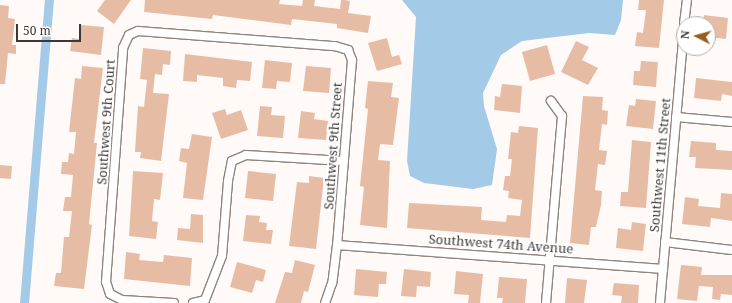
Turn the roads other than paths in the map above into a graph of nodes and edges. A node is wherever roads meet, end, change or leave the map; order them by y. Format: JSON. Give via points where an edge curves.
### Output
{"nodes":[{"id":1,"x":687,"y":0,"type":"edge"},
{"id":2,"x":685,"y":16,"type":"edge"},
{"id":3,"x":348,"y":50,"type":"joint"},
{"id":4,"x":682,"y":56,"type":"edge"},
{"id":5,"x":551,"y":101,"type":"dead end"},
{"id":6,"x":676,"y":117,"type":"junction"},
{"id":7,"x":732,"y":122,"type":"edge"},
{"id":8,"x":344,"y":161,"type":"junction"},
{"id":9,"x":665,"y":242,"type":"junction"},
{"id":10,"x":337,"y":245,"type":"junction"},
{"id":11,"x":732,"y":250,"type":"edge"},
{"id":12,"x":550,"y":258,"type":"junction"},
{"id":13,"x":663,"y":269,"type":"junction"},
{"id":14,"x":174,"y":303,"type":"edge"},
{"id":15,"x":192,"y":303,"type":"edge"},
{"id":16,"x":324,"y":303,"type":"edge"},
{"id":17,"x":546,"y":303,"type":"edge"},
{"id":18,"x":660,"y":303,"type":"edge"}],
"edges":[{"from":1,"to":2,"type":"street"},
{"from":3,"to":8,"type":"street","name":"Southwest 9th Street","via":[[352,60]]},
{"from":3,"to":14,"type":"street","name":"Southwest 9th Court","via":[[335,46],[138,31],[129,35],[123,48],[106,282],[110,294],[122,300]]},
{"from":4,"to":6,"type":"street","name":"Southwest 11th Street"},
{"from":5,"to":12,"type":"street","via":[[562,116]]},
{"from":6,"to":7,"type":"street"},
{"from":6,"to":9,"type":"street","name":"Southwest 11th Street"},
{"from":8,"to":10,"type":"street","name":"Southwest 9th Street"},
{"from":8,"to":15,"type":"street","via":[[246,156],[232,161],[222,256],[205,300]]},
{"from":9,"to":11,"type":"street"},
{"from":9,"to":13,"type":"street","name":"Southwest 11th Street"},
{"from":10,"to":12,"type":"street","name":"Southwest 74th Avenue"},
{"from":10,"to":16,"type":"street","name":"Southwest 9th Street","via":[[332,283]]},
{"from":12,"to":13,"type":"street","name":"Southwest 74th Avenue"},
{"from":12,"to":17,"type":"street"},
{"from":13,"to":18,"type":"street","name":"Southwest 11th Street"}]}
